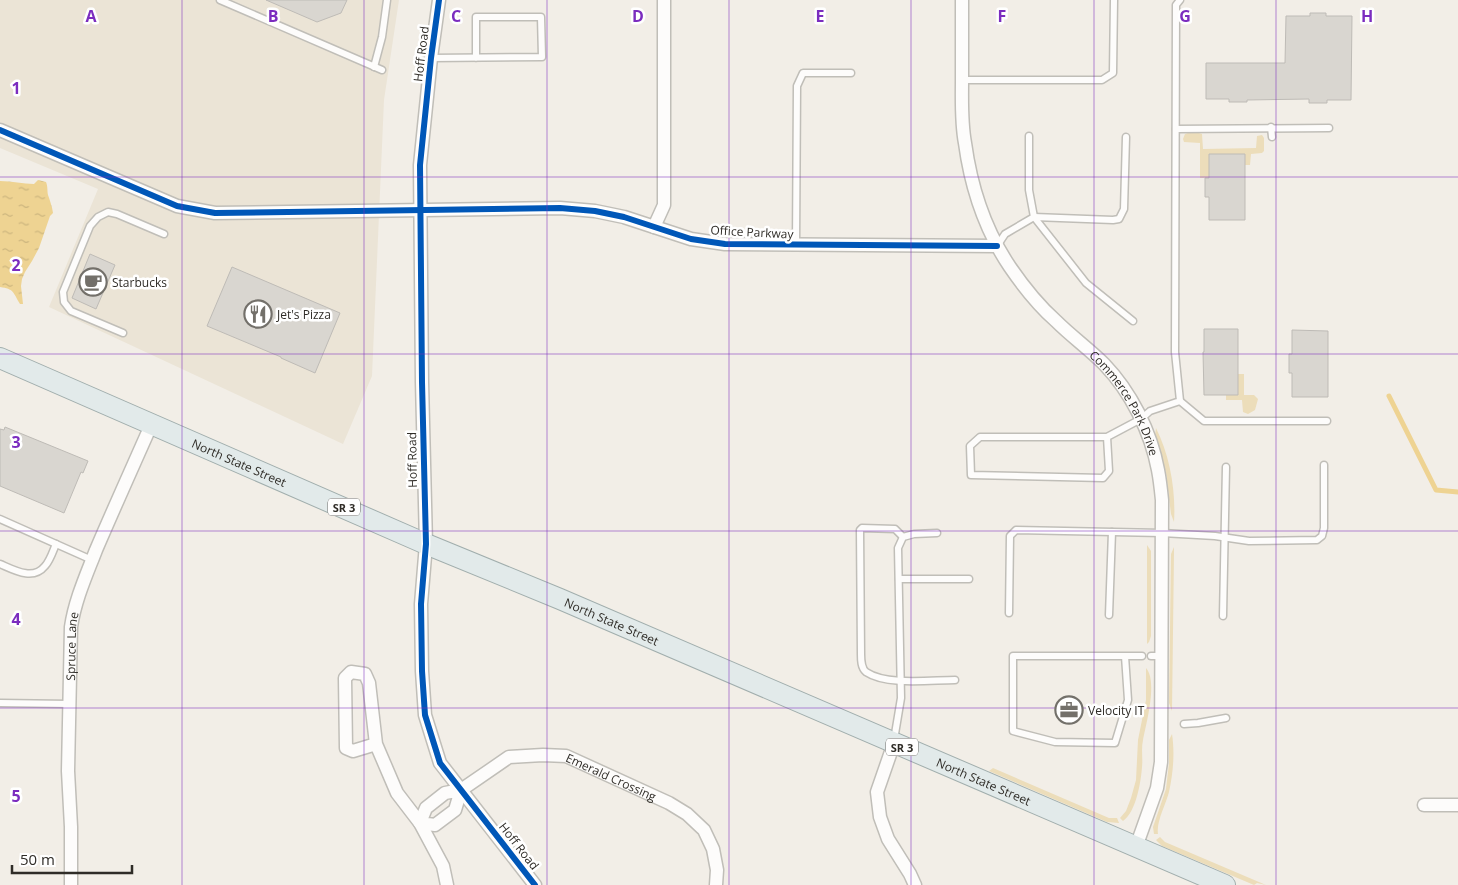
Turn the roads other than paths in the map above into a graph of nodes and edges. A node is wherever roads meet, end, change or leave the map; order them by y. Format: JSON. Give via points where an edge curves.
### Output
{"nodes":[{"id":1,"x":220,"y":0,"type":"edge"},
{"id":2,"x":387,"y":0,"type":"edge"},
{"id":3,"x":439,"y":0,"type":"edge"},
{"id":4,"x":664,"y":0,"type":"edge"},
{"id":5,"x":962,"y":0,"type":"edge"},
{"id":6,"x":1114,"y":0,"type":"edge"},
{"id":7,"x":1180,"y":0,"type":"edge"},
{"id":8,"x":431,"y":58,"type":"junction"},
{"id":9,"x":476,"y":58,"type":"junction"},
{"id":10,"x":374,"y":67,"type":"junction"},
{"id":11,"x":382,"y":70,"type":"dead end"},
{"id":12,"x":850,"y":73,"type":"dead end"},
{"id":13,"x":962,"y":80,"type":"junction"},
{"id":14,"x":1271,"y":128,"type":"junction"},
{"id":15,"x":1329,"y":128,"type":"dead end"},
{"id":16,"x":1176,"y":129,"type":"junction"},
{"id":17,"x":0,"y":130,"type":"edge"},
{"id":18,"x":1029,"y":136,"type":"dead end"},
{"id":19,"x":1126,"y":137,"type":"dead end"},
{"id":20,"x":1272,"y":138,"type":"dead end"},
{"id":21,"x":419,"y":210,"type":"junction"},
{"id":22,"x":1034,"y":217,"type":"junction"},
{"id":23,"x":654,"y":228,"type":"junction"},
{"id":24,"x":164,"y":234,"type":"dead end"},
{"id":25,"x":796,"y":245,"type":"junction"},
{"id":26,"x":997,"y":246,"type":"junction"},
{"id":27,"x":1132,"y":321,"type":"dead end"},
{"id":28,"x":123,"y":333,"type":"dead end"},
{"id":29,"x":0,"y":358,"type":"edge"},
{"id":30,"x":1180,"y":401,"type":"junction"},
{"id":31,"x":1140,"y":419,"type":"junction"},
{"id":32,"x":1327,"y":421,"type":"dead end"},
{"id":33,"x":152,"y":424,"type":"junction"},
{"id":34,"x":1107,"y":437,"type":"junction"},
{"id":35,"x":1324,"y":465,"type":"dead end"},
{"id":36,"x":1226,"y":467,"type":"dead end"},
{"id":37,"x":0,"y":519,"type":"edge"},
{"id":38,"x":1112,"y":532,"type":"junction"},
{"id":39,"x":937,"y":533,"type":"dead end"},
{"id":40,"x":1162,"y":533,"type":"junction"},
{"id":41,"x":903,"y":537,"type":"junction"},
{"id":42,"x":1225,"y":537,"type":"junction"},
{"id":43,"x":56,"y":544,"type":"junction"},
{"id":44,"x":426,"y":544,"type":"junction"},
{"id":45,"x":92,"y":560,"type":"junction"},
{"id":46,"x":0,"y":564,"type":"edge"},
{"id":47,"x":969,"y":579,"type":"dead end"},
{"id":48,"x":899,"y":580,"type":"junction"},
{"id":49,"x":1009,"y":613,"type":"dead end"},
{"id":50,"x":1109,"y":615,"type":"dead end"},
{"id":51,"x":1223,"y":616,"type":"dead end"},
{"id":52,"x":1125,"y":656,"type":"junction"},
{"id":53,"x":1142,"y":656,"type":"dead end"},
{"id":54,"x":955,"y":680,"type":"dead end"},
{"id":55,"x":901,"y":681,"type":"junction"},
{"id":56,"x":0,"y":703,"type":"edge"},
{"id":57,"x":70,"y":704,"type":"junction"},
{"id":58,"x":1226,"y":718,"type":"dead end"},
{"id":59,"x":1184,"y":724,"type":"dead end"},
{"id":60,"x":894,"y":743,"type":"junction"},
{"id":61,"x":376,"y":744,"type":"junction"},
{"id":62,"x":461,"y":790,"type":"junction"},
{"id":63,"x":1424,"y":805,"type":"dead end"},
{"id":64,"x":1458,"y":805,"type":"edge"},
{"id":65,"x":420,"y":824,"type":"junction"},
{"id":66,"x":1136,"y":847,"type":"junction"},
{"id":67,"x":72,"y":885,"type":"edge"},
{"id":68,"x":447,"y":885,"type":"edge"},
{"id":69,"x":535,"y":885,"type":"edge"},
{"id":70,"x":716,"y":885,"type":"edge"},
{"id":71,"x":915,"y":885,"type":"edge"},
{"id":72,"x":1225,"y":885,"type":"edge"}],
"edges":[{"from":1,"to":10,"type":"lane"},
{"from":2,"to":10,"type":"lane"},
{"from":3,"to":8,"type":"street","name":"Hoff Road"},
{"from":4,"to":23,"type":"street","via":[[664,205]]},
{"from":5,"to":13,"type":"street","name":"Commerce Park Drive"},
{"from":6,"to":13,"type":"lane","via":[[1113,73],[1102,80]]},
{"from":7,"to":16,"type":"lane","via":[[1176,5]]},
{"from":8,"to":9,"type":"lane"},
{"from":8,"to":21,"type":"street","name":"Hoff Road","via":[[420,165]]},
{"from":9,"to":9,"type":"lane","via":[[542,57],[542,17],[476,17]]},
{"from":10,"to":11,"type":"lane"},
{"from":12,"to":25,"type":"lane","via":[[803,73],[797,86]]},
{"from":13,"to":26,"type":"street","name":"Commerce Park Drive","via":[[964,142],[971,178]]},
{"from":14,"to":15,"type":"lane"},
{"from":14,"to":16,"type":"lane"},
{"from":14,"to":20,"type":"lane"},
{"from":16,"to":30,"type":"lane","via":[[1175,352]]},
{"from":17,"to":21,"type":"street","name":"Office Parkway","via":[[177,206],[215,213]]},
{"from":18,"to":22,"type":"lane","via":[[1029,190]]},
{"from":19,"to":22,"type":"lane","via":[[1124,209],[1119,219]]},
{"from":21,"to":23,"type":"street","name":"Office Parkway","via":[[560,208],[624,217]]},
{"from":21,"to":44,"type":"street","name":"Hoff Road"},
{"from":22,"to":26,"type":"lane","via":[[1005,234]]},
{"from":22,"to":27,"type":"lane","via":[[1086,283]]},
{"from":23,"to":25,"type":"street","name":"Office Parkway","via":[[691,239],[725,244]]},
{"from":24,"to":28,"type":"lane","via":[[108,212],[90,226],[83,242],[63,292],[64,302],[71,311]]},
{"from":25,"to":26,"type":"street","name":"Office Parkway"},
{"from":26,"to":31,"type":"street","name":"Commerce Park Drive","via":[[1031,295],[1105,365],[1122,386]]},
{"from":29,"to":33,"type":"main road","name":"North State Street","number":"SR 3"},
{"from":30,"to":31,"type":"lane","via":[[1150,411]]},
{"from":30,"to":32,"type":"lane","via":[[1204,421]]},
{"from":31,"to":34,"type":"lane"},
{"from":31,"to":40,"type":"street","name":"Commerce Park Drive","via":[[1149,436],[1158,470]]},
{"from":33,"to":44,"type":"main road","name":"North State Street","number":"SR 3"},
{"from":33,"to":45,"type":"street","name":"Spruce Lane"},
{"from":34,"to":34,"type":"lane","via":[[980,437],[970,446],[971,474],[1103,478],[1108,471]]},
{"from":35,"to":42,"type":"lane","via":[[1324,528],[1317,540],[1249,541]]},
{"from":36,"to":42,"type":"lane"},
{"from":37,"to":43,"type":"lane"},
{"from":38,"to":40,"type":"lane"},
{"from":38,"to":49,"type":"lane","via":[[1016,530],[1012,533]]},
{"from":38,"to":50,"type":"lane"},
{"from":39,"to":41,"type":"lane"},
{"from":40,"to":42,"type":"lane"},
{"from":40,"to":66,"type":"street","name":"Commerce Park Drive","via":[[1156,656],[1165,723],[1157,788]]},
{"from":41,"to":48,"type":"lane","via":[[898,548]]},
{"from":41,"to":55,"type":"lane","via":[[895,528],[860,530],[861,663],[866,672]]},
{"from":42,"to":51,"type":"lane"},
{"from":43,"to":45,"type":"lane"},
{"from":43,"to":46,"type":"lane","via":[[45,567],[35,574],[22,573]]},
{"from":44,"to":60,"type":"main road","name":"North State Street","number":"SR 3"},
{"from":44,"to":62,"type":"street","name":"Hoff Road","via":[[421,604],[425,715],[440,763]]},
{"from":45,"to":57,"type":"street","name":"Spruce Lane","via":[[74,608],[71,627]]},
{"from":47,"to":48,"type":"lane"},
{"from":48,"to":55,"type":"lane"},
{"from":52,"to":52,"type":"lane","via":[[1013,656],[1013,731],[1055,742],[1115,742],[1128,700]]},
{"from":52,"to":53,"type":"lane"},
{"from":54,"to":55,"type":"lane"},
{"from":55,"to":60,"type":"lane"},
{"from":56,"to":57,"type":"lane"},
{"from":57,"to":67,"type":"street","name":"Spruce Lane","via":[[68,771]]},
{"from":58,"to":59,"type":"lane"},
{"from":60,"to":66,"type":"main road","name":"North State Street","number":"SR 3"},
{"from":60,"to":71,"type":"street","via":[[877,792],[880,817],[888,839]]},
{"from":61,"to":61,"type":"street","via":[[369,683],[365,674],[351,672],[345,678],[346,748],[353,751]]},
{"from":61,"to":65,"type":"street","via":[[397,793]]},
{"from":62,"to":65,"type":"street","name":"Emerald Crossing","via":[[445,793],[426,808]]},
{"from":62,"to":65,"type":"street","via":[[455,810],[435,824]]},
{"from":62,"to":69,"type":"street","name":"Hoff Road"},
{"from":62,"to":70,"type":"street","name":"Emerald Crossing","via":[[509,757],[566,756],[687,814],[704,830],[713,848]]},
{"from":63,"to":64,"type":"street"},
{"from":65,"to":68,"type":"street","via":[[443,866]]},
{"from":66,"to":72,"type":"main road","name":"North State Street","number":"SR 3"}]}
